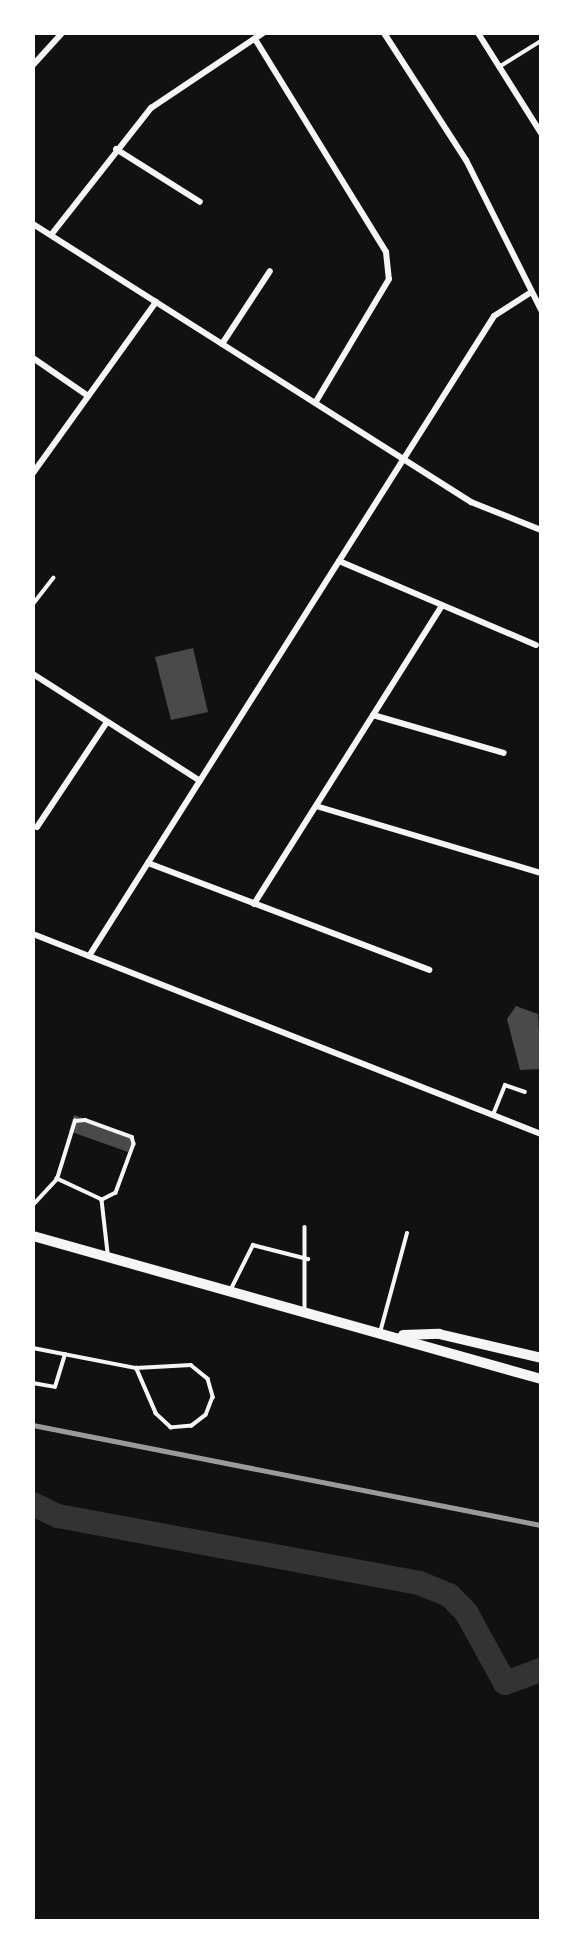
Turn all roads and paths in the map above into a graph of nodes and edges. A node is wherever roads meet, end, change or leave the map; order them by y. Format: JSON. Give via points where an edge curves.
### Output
{"nodes":[{"id":1,"x":62,"y":33,"type":"edge"},
{"id":2,"x":263,"y":33,"type":"edge"},
{"id":3,"x":384,"y":33,"type":"edge"},
{"id":4,"x":478,"y":33,"type":"edge"},
{"id":5,"x":255,"y":39,"type":"junction"},
{"id":6,"x":541,"y":41,"type":"edge"},
{"id":7,"x":33,"y":65,"type":"edge"},
{"id":8,"x":499,"y":67,"type":"junction"},
{"id":9,"x":541,"y":133,"type":"edge"},
{"id":10,"x":116,"y":149,"type":"junction"},
{"id":11,"x":200,"y":202,"type":"dead end"},
{"id":12,"x":33,"y":224,"type":"edge"},
{"id":13,"x":51,"y":235,"type":"junction"},
{"id":14,"x":270,"y":271,"type":"dead end"},
{"id":15,"x":530,"y":293,"type":"junction"},
{"id":16,"x":156,"y":302,"type":"junction"},
{"id":17,"x":541,"y":310,"type":"edge"},
{"id":18,"x":222,"y":344,"type":"junction"},
{"id":19,"x":33,"y":358,"type":"edge"},
{"id":20,"x":88,"y":396,"type":"junction"},
{"id":21,"x":315,"y":403,"type":"junction"},
{"id":22,"x":403,"y":459,"type":"junction"},
{"id":23,"x":33,"y":472,"type":"edge"},
{"id":24,"x":541,"y":530,"type":"edge"},
{"id":25,"x":339,"y":561,"type":"junction"},
{"id":26,"x":53,"y":578,"type":"dead end"},
{"id":27,"x":33,"y":604,"type":"edge"},
{"id":28,"x":442,"y":605,"type":"junction"},
{"id":29,"x":536,"y":645,"type":"dead end"},
{"id":30,"x":33,"y":674,"type":"edge"},
{"id":31,"x":373,"y":715,"type":"junction"},
{"id":32,"x":107,"y":722,"type":"junction"},
{"id":33,"x":504,"y":753,"type":"dead end"},
{"id":34,"x":200,"y":781,"type":"junction"},
{"id":35,"x":316,"y":806,"type":"junction"},
{"id":36,"x":37,"y":827,"type":"dead end"},
{"id":37,"x":148,"y":863,"type":"junction"},
{"id":38,"x":541,"y":873,"type":"edge"},
{"id":39,"x":254,"y":904,"type":"junction"},
{"id":40,"x":33,"y":934,"type":"edge"},
{"id":41,"x":89,"y":956,"type":"junction"},
{"id":42,"x":429,"y":970,"type":"dead end"},
{"id":43,"x":525,"y":1093,"type":"dead end"},
{"id":44,"x":493,"y":1115,"type":"junction"},
{"id":45,"x":541,"y":1134,"type":"edge"},
{"id":46,"x":57,"y":1179,"type":"junction"},
{"id":47,"x":102,"y":1200,"type":"junction"},
{"id":48,"x":33,"y":1205,"type":"edge"},
{"id":49,"x":305,"y":1227,"type":"dead end"},
{"id":50,"x":407,"y":1233,"type":"dead end"},
{"id":51,"x":33,"y":1236,"type":"edge"},
{"id":52,"x":108,"y":1256,"type":"junction"},
{"id":53,"x":308,"y":1259,"type":"junction"},
{"id":54,"x":231,"y":1289,"type":"junction"},
{"id":55,"x":305,"y":1308,"type":"junction"},
{"id":56,"x":381,"y":1329,"type":"junction"},
{"id":57,"x":399,"y":1335,"type":"junction"},
{"id":58,"x":33,"y":1348,"type":"edge"},
{"id":59,"x":65,"y":1354,"type":"junction"},
{"id":60,"x":541,"y":1359,"type":"edge"},
{"id":61,"x":136,"y":1368,"type":"junction"},
{"id":62,"x":541,"y":1379,"type":"edge"},
{"id":63,"x":33,"y":1383,"type":"edge"}],
"edges":[{"from":1,"to":7,"type":"street"},
{"from":2,"to":5,"type":"street"},
{"from":3,"to":15,"type":"street","via":[[466,160]]},
{"from":4,"to":8,"type":"street"},
{"from":5,"to":10,"type":"street","via":[[151,108]]},
{"from":5,"to":21,"type":"street","via":[[386,252],[388,279]]},
{"from":6,"to":8,"type":"lane"},
{"from":8,"to":9,"type":"street"},
{"from":10,"to":11,"type":"street"},
{"from":10,"to":13,"type":"street"},
{"from":12,"to":13,"type":"street"},
{"from":13,"to":16,"type":"street"},
{"from":14,"to":18,"type":"street"},
{"from":15,"to":17,"type":"street"},
{"from":15,"to":22,"type":"street","via":[[494,316]]},
{"from":16,"to":18,"type":"street"},
{"from":16,"to":20,"type":"street"},
{"from":18,"to":21,"type":"street"},
{"from":19,"to":20,"type":"street"},
{"from":20,"to":23,"type":"street"},
{"from":21,"to":22,"type":"street"},
{"from":22,"to":24,"type":"street","via":[[471,502]]},
{"from":22,"to":25,"type":"street"},
{"from":25,"to":28,"type":"street"},
{"from":25,"to":34,"type":"street"},
{"from":26,"to":27,"type":"lane"},
{"from":28,"to":29,"type":"street"},
{"from":28,"to":31,"type":"street"},
{"from":30,"to":32,"type":"street"},
{"from":31,"to":33,"type":"street"},
{"from":31,"to":35,"type":"street"},
{"from":32,"to":34,"type":"street"},
{"from":32,"to":36,"type":"street"},
{"from":34,"to":37,"type":"street"},
{"from":35,"to":38,"type":"street"},
{"from":35,"to":39,"type":"street"},
{"from":37,"to":39,"type":"street"},
{"from":37,"to":41,"type":"street"},
{"from":39,"to":42,"type":"street"},
{"from":40,"to":41,"type":"street"},
{"from":41,"to":44,"type":"street"},
{"from":43,"to":44,"type":"lane","via":[[505,1085]]},
{"from":44,"to":45,"type":"street"},
{"from":46,"to":47,"type":"lane"},
{"from":46,"to":47,"type":"lane","via":[[75,1121],[132,1138],[116,1193]]},
{"from":46,"to":48,"type":"lane"},
{"from":47,"to":52,"type":"lane"},
{"from":49,"to":53,"type":"lane"},
{"from":50,"to":56,"type":"lane"},
{"from":51,"to":52,"type":"main road"},
{"from":52,"to":54,"type":"main road"},
{"from":53,"to":54,"type":"lane","via":[[253,1245]]},
{"from":53,"to":55,"type":"lane"},
{"from":54,"to":55,"type":"main road"},
{"from":55,"to":56,"type":"main road"},
{"from":56,"to":57,"type":"main road"},
{"from":57,"to":60,"type":"main road","via":[[439,1334]]},
{"from":57,"to":62,"type":"main road"},
{"from":58,"to":59,"type":"lane"},
{"from":59,"to":61,"type":"lane"},
{"from":59,"to":63,"type":"lane","via":[[55,1387]]},
{"from":61,"to":61,"type":"lane","via":[[156,1414],[171,1427],[192,1426],[206,1415],[213,1397],[208,1379],[191,1365]]}]}
